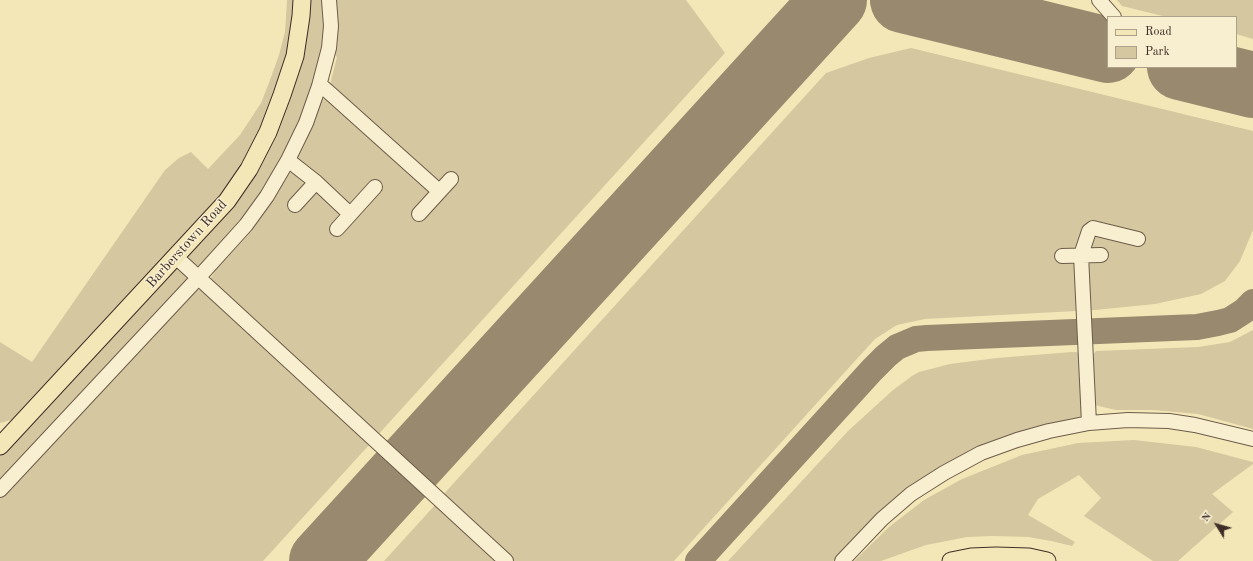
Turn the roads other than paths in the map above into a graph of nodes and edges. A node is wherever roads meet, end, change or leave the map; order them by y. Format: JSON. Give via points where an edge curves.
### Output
{"nodes":[{"id":1,"x":302,"y":0,"type":"edge"},
{"id":2,"x":329,"y":0,"type":"edge"},
{"id":3,"x":1099,"y":0,"type":"edge"},
{"id":4,"x":1113,"y":16,"type":"edge"},
{"id":5,"x":319,"y":86,"type":"junction"},
{"id":6,"x":288,"y":160,"type":"junction"},
{"id":7,"x":450,"y":179,"type":"dead end"},
{"id":8,"x":316,"y":182,"type":"junction"},
{"id":9,"x":375,"y":187,"type":"dead end"},
{"id":10,"x":439,"y":191,"type":"junction"},
{"id":11,"x":295,"y":205,"type":"dead end"},
{"id":12,"x":350,"y":214,"type":"junction"},
{"id":13,"x":419,"y":214,"type":"dead end"},
{"id":14,"x":337,"y":228,"type":"dead end"},
{"id":15,"x":1138,"y":239,"type":"dead end"},
{"id":16,"x":1082,"y":255,"type":"junction"},
{"id":17,"x":1101,"y":255,"type":"dead end"},
{"id":18,"x":1062,"y":256,"type":"dead end"},
{"id":19,"x":176,"y":257,"type":"junction"},
{"id":20,"x":199,"y":277,"type":"junction"},
{"id":21,"x":1089,"y":423,"type":"junction"},
{"id":22,"x":1253,"y":439,"type":"edge"},
{"id":23,"x":0,"y":446,"type":"edge"},
{"id":24,"x":0,"y":490,"type":"edge"},
{"id":25,"x":506,"y":561,"type":"edge"},
{"id":26,"x":842,"y":561,"type":"edge"},
{"id":27,"x":951,"y":561,"type":"edge"},
{"id":28,"x":1048,"y":561,"type":"edge"}],
"edges":[{"from":1,"to":19,"type":"main road","name":"Barberstown Road","via":[[295,56],[268,132],[249,169],[226,202]]},
{"from":2,"to":5,"type":"lane","via":[[329,48]]},
{"from":3,"to":4,"type":"lane"},
{"from":5,"to":6,"type":"lane","via":[[306,123]]},
{"from":5,"to":10,"type":"lane","via":[[332,94]]},
{"from":6,"to":8,"type":"lane"},
{"from":6,"to":20,"type":"lane","via":[[246,225]]},
{"from":7,"to":10,"type":"lane"},
{"from":8,"to":11,"type":"lane"},
{"from":8,"to":12,"type":"lane"},
{"from":9,"to":12,"type":"lane"},
{"from":10,"to":13,"type":"lane"},
{"from":12,"to":14,"type":"lane"},
{"from":15,"to":16,"type":"lane","via":[[1092,228]]},
{"from":16,"to":17,"type":"lane"},
{"from":16,"to":18,"type":"lane"},
{"from":16,"to":21,"type":"lane"},
{"from":19,"to":20,"type":"lane"},
{"from":19,"to":23,"type":"main road","name":"Barberstown Road"},
{"from":20,"to":24,"type":"lane"},
{"from":20,"to":25,"type":"lane"},
{"from":21,"to":22,"type":"lane","via":[[1128,420],[1169,421],[1214,428]]},
{"from":21,"to":26,"type":"lane","via":[[1016,440],[944,473],[911,494],[882,519]]},
{"from":27,"to":28,"type":"main road","via":[[996,556],[1028,557]]}]}
